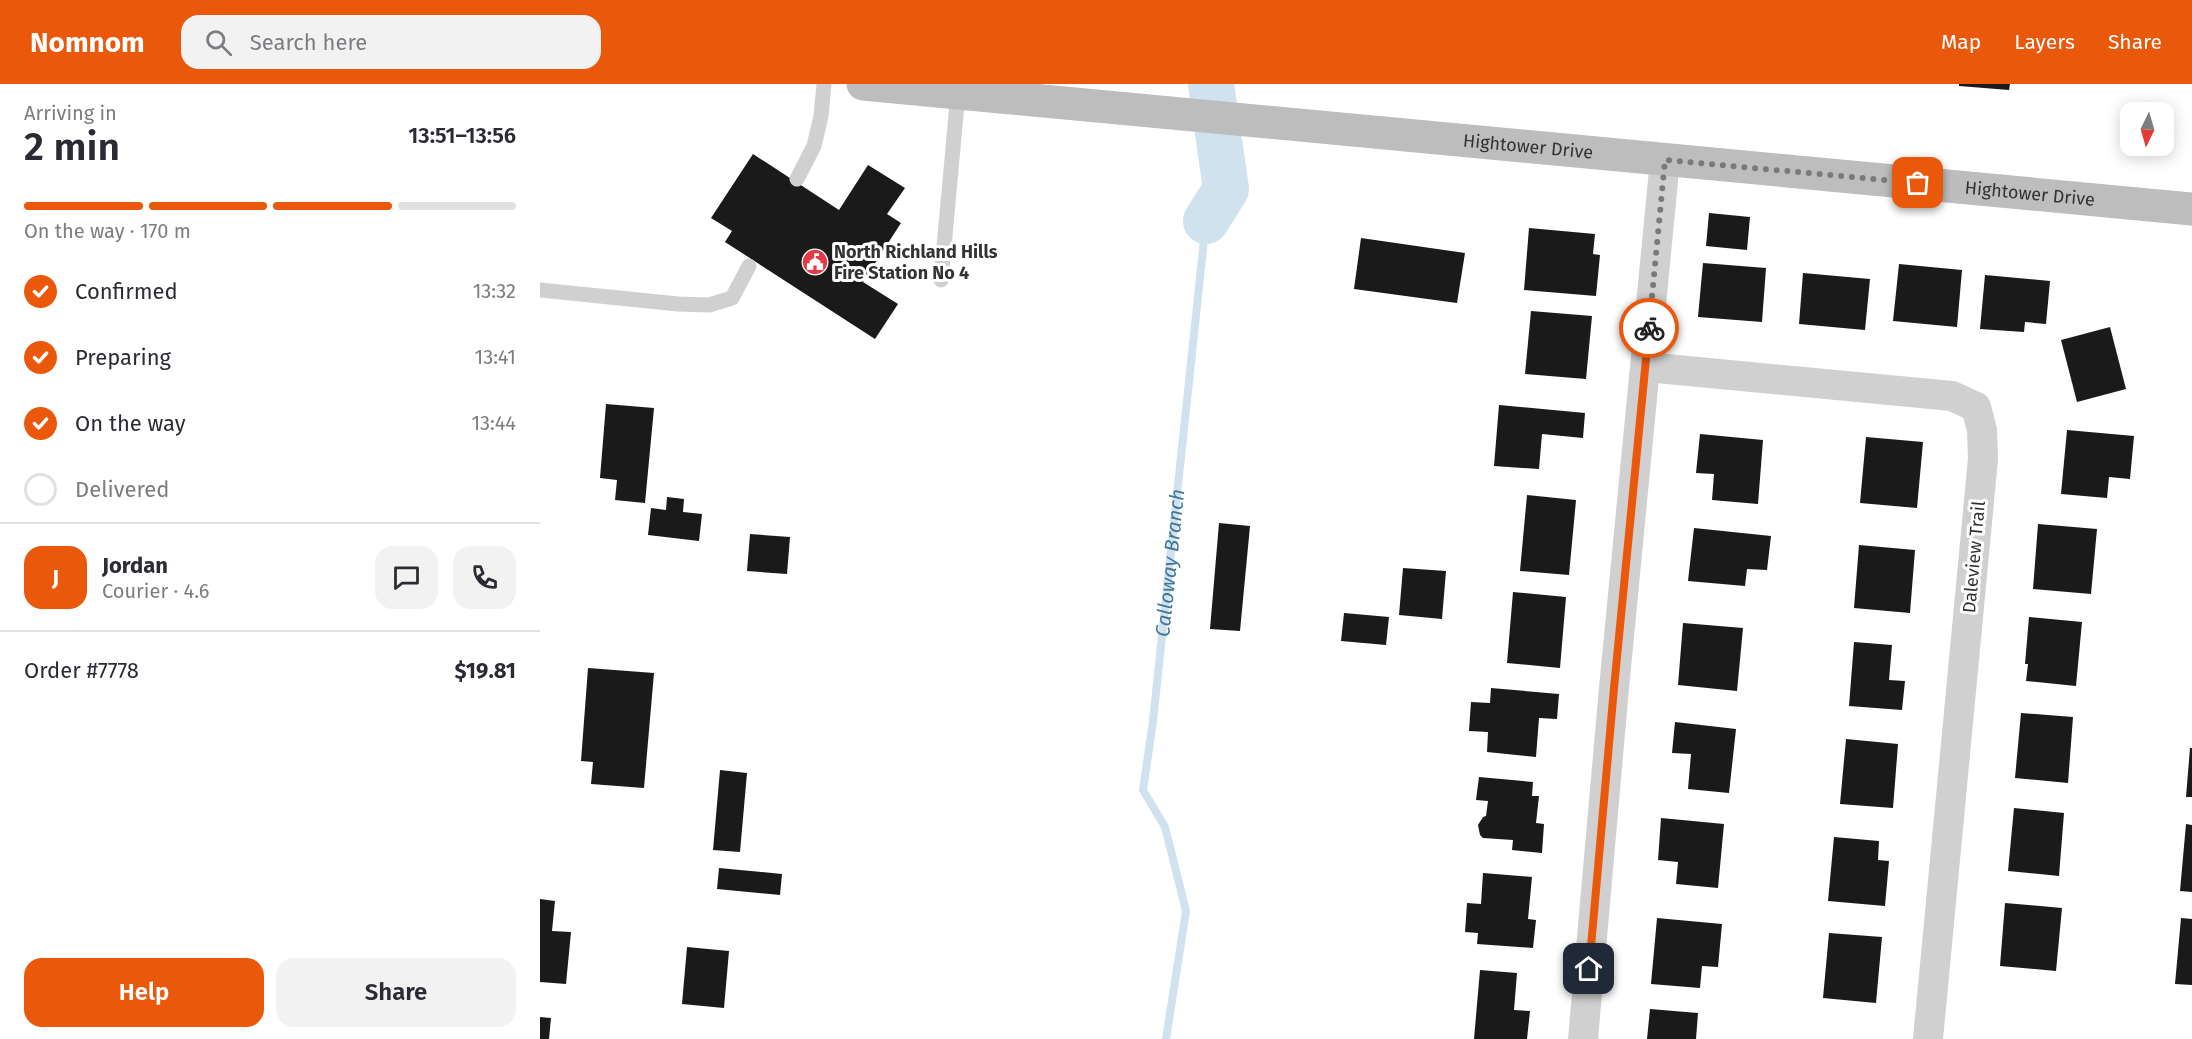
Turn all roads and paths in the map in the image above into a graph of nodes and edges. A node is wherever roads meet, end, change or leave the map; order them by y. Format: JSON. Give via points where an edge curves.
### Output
{"nodes":[{"id":1,"x":824,"y":84,"type":"edge"},
{"id":2,"x":863,"y":84,"type":"edge"},
{"id":3,"x":958,"y":93,"type":"junction"},
{"id":4,"x":1665,"y":160,"type":"junction"},
{"id":5,"x":797,"y":179,"type":"dead end"},
{"id":6,"x":2192,"y":209,"type":"edge"},
{"id":7,"x":750,"y":266,"type":"dead end"},
{"id":8,"x":941,"y":280,"type":"dead end"},
{"id":9,"x":540,"y":291,"type":"edge"},
{"id":10,"x":1646,"y":367,"type":"junction"},
{"id":11,"x":1583,"y":1039,"type":"edge"},
{"id":12,"x":1928,"y":1039,"type":"edge"}],
"edges":[{"from":1,"to":5,"type":"lane","via":[[822,116],[814,146]]},
{"from":2,"to":3,"type":"street","name":"Hightower Drive"},
{"from":3,"to":4,"type":"street","name":"Hightower Drive"},
{"from":3,"to":8,"type":"lane"},
{"from":4,"to":6,"type":"street","name":"Hightower Drive"},
{"from":4,"to":10,"type":"street"},
{"from":7,"to":9,"type":"lane","via":[[732,298],[709,304]]},
{"from":10,"to":11,"type":"street"},
{"from":10,"to":12,"type":"street","name":"Daleview Trail","via":[[1952,396],[1976,407],[1983,459]]}]}
